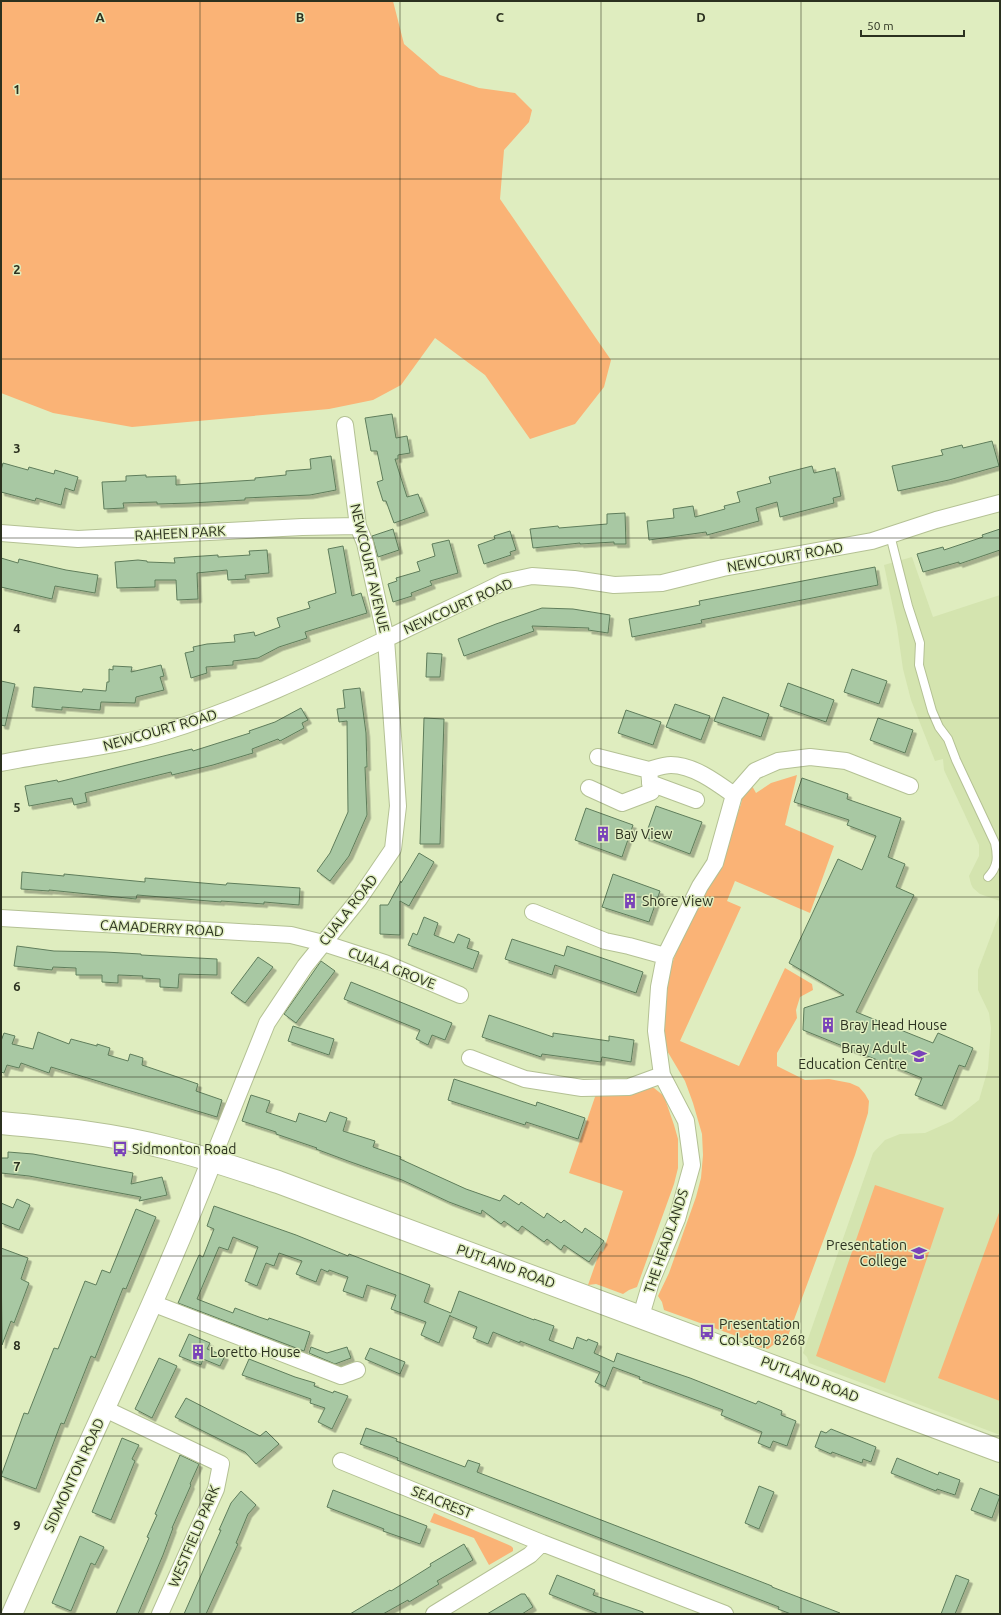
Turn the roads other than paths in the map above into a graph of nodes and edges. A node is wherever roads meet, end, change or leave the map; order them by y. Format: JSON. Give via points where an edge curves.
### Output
{"nodes":[{"id":1,"x":345,"y":425,"type":"dead end"},
{"id":2,"x":1000,"y":503,"type":"edge"},
{"id":3,"x":358,"y":526,"type":"junction"},
{"id":4,"x":1,"y":533,"type":"edge"},
{"id":5,"x":890,"y":535,"type":"junction"},
{"id":6,"x":386,"y":639,"type":"junction"},
{"id":7,"x":598,"y":757,"type":"dead end"},
{"id":8,"x":1,"y":763,"type":"edge"},
{"id":9,"x":650,"y":776,"type":"junction"},
{"id":10,"x":910,"y":786,"type":"dead end"},
{"id":11,"x":589,"y":788,"type":"dead end"},
{"id":12,"x":734,"y":794,"type":"junction"},
{"id":13,"x":696,"y":800,"type":"dead end"},
{"id":14,"x":988,"y":877,"type":"dead end"},
{"id":15,"x":533,"y":912,"type":"dead end"},
{"id":16,"x":1,"y":918,"type":"edge"},
{"id":17,"x":323,"y":942,"type":"junction"},
{"id":18,"x":665,"y":956,"type":"junction"},
{"id":19,"x":460,"y":995,"type":"dead end"},
{"id":20,"x":470,"y":1058,"type":"dead end"},
{"id":21,"x":662,"y":1075,"type":"junction"},
{"id":22,"x":1,"y":1123,"type":"edge"},
{"id":23,"x":212,"y":1160,"type":"junction"},
{"id":24,"x":152,"y":1303,"type":"junction"},
{"id":25,"x":641,"y":1316,"type":"junction"},
{"id":26,"x":357,"y":1370,"type":"dead end"},
{"id":27,"x":105,"y":1409,"type":"junction"},
{"id":28,"x":1000,"y":1451,"type":"edge"},
{"id":29,"x":341,"y":1461,"type":"dead end"},
{"id":30,"x":542,"y":1543,"type":"junction"},
{"id":31,"x":12,"y":1614,"type":"edge"},
{"id":32,"x":160,"y":1614,"type":"edge"},
{"id":33,"x":434,"y":1614,"type":"edge"},
{"id":34,"x":724,"y":1614,"type":"edge"}],
"edges":[{"from":1,"to":3,"type":"street","name":"NEWCOURT AVENUE"},
{"from":2,"to":5,"type":"street","name":"NEWCOURT ROAD"},
{"from":3,"to":4,"type":"street","name":"RAHEEN PARK","via":[[78,539]]},
{"from":3,"to":6,"type":"street","name":"NEWCOURT AVENUE","via":[[365,543]]},
{"from":5,"to":6,"type":"street","name":"NEWCOURT ROAD","via":[[872,541],[723,568],[662,583],[614,585],[532,576],[504,582]]},
{"from":5,"to":14,"type":"lane","via":[[918,637],[919,665],[932,711],[948,739],[996,843],[996,867]]},
{"from":6,"to":8,"type":"street","name":"NEWCOURT ROAD","via":[[271,694],[213,716],[162,732],[92,749]]},
{"from":6,"to":17,"type":"street","name":"CUALA ROAD","via":[[398,806],[393,849],[359,899]]},
{"from":7,"to":9,"type":"street"},
{"from":9,"to":11,"type":"street","via":[[651,792],[622,803]]},
{"from":9,"to":12,"type":"street","via":[[670,764],[688,768]]},
{"from":9,"to":13,"type":"street"},
{"from":10,"to":12,"type":"street","name":"THE HEADLANDS","via":[[846,761],[810,757],[778,761],[755,771]]},
{"from":12,"to":18,"type":"street","name":"THE HEADLANDS","via":[[715,863],[700,886]]},
{"from":15,"to":18,"type":"street","via":[[605,941]]},
{"from":16,"to":17,"type":"street","name":"CAMADERRY ROAD","via":[[291,935]]},
{"from":17,"to":19,"type":"street","name":"CUALA GROVE","via":[[386,963]]},
{"from":17,"to":23,"type":"street","name":"CUALA ROAD","via":[[267,1023]]},
{"from":18,"to":21,"type":"street","name":"THE HEADLANDS","via":[[659,987],[656,1031]]},
{"from":20,"to":21,"type":"street","via":[[525,1080],[582,1088],[629,1087]]},
{"from":21,"to":25,"type":"street","name":"THE HEADLANDS","via":[[686,1121],[692,1165],[677,1219],[651,1282]]},
{"from":22,"to":23,"type":"main road","name":"PUTLAND ROAD","via":[[105,1136]]},
{"from":23,"to":24,"type":"street","name":"SIDMONTON ROAD"},
{"from":23,"to":25,"type":"main road","name":"PUTLAND ROAD"},
{"from":24,"to":26,"type":"street","via":[[340,1376]]},
{"from":24,"to":27,"type":"street","name":"SIDMONTON ROAD"},
{"from":25,"to":28,"type":"main road","name":"PUTLAND ROAD"},
{"from":27,"to":31,"type":"street","name":"SIDMONTON ROAD"},
{"from":27,"to":32,"type":"street","name":"WESTFIELD PARK","via":[[221,1464],[216,1490]]},
{"from":29,"to":30,"type":"street","name":"SEACREST"},
{"from":30,"to":33,"type":"street","via":[[530,1555]]},
{"from":30,"to":34,"type":"street","name":"SEACREST"}]}
